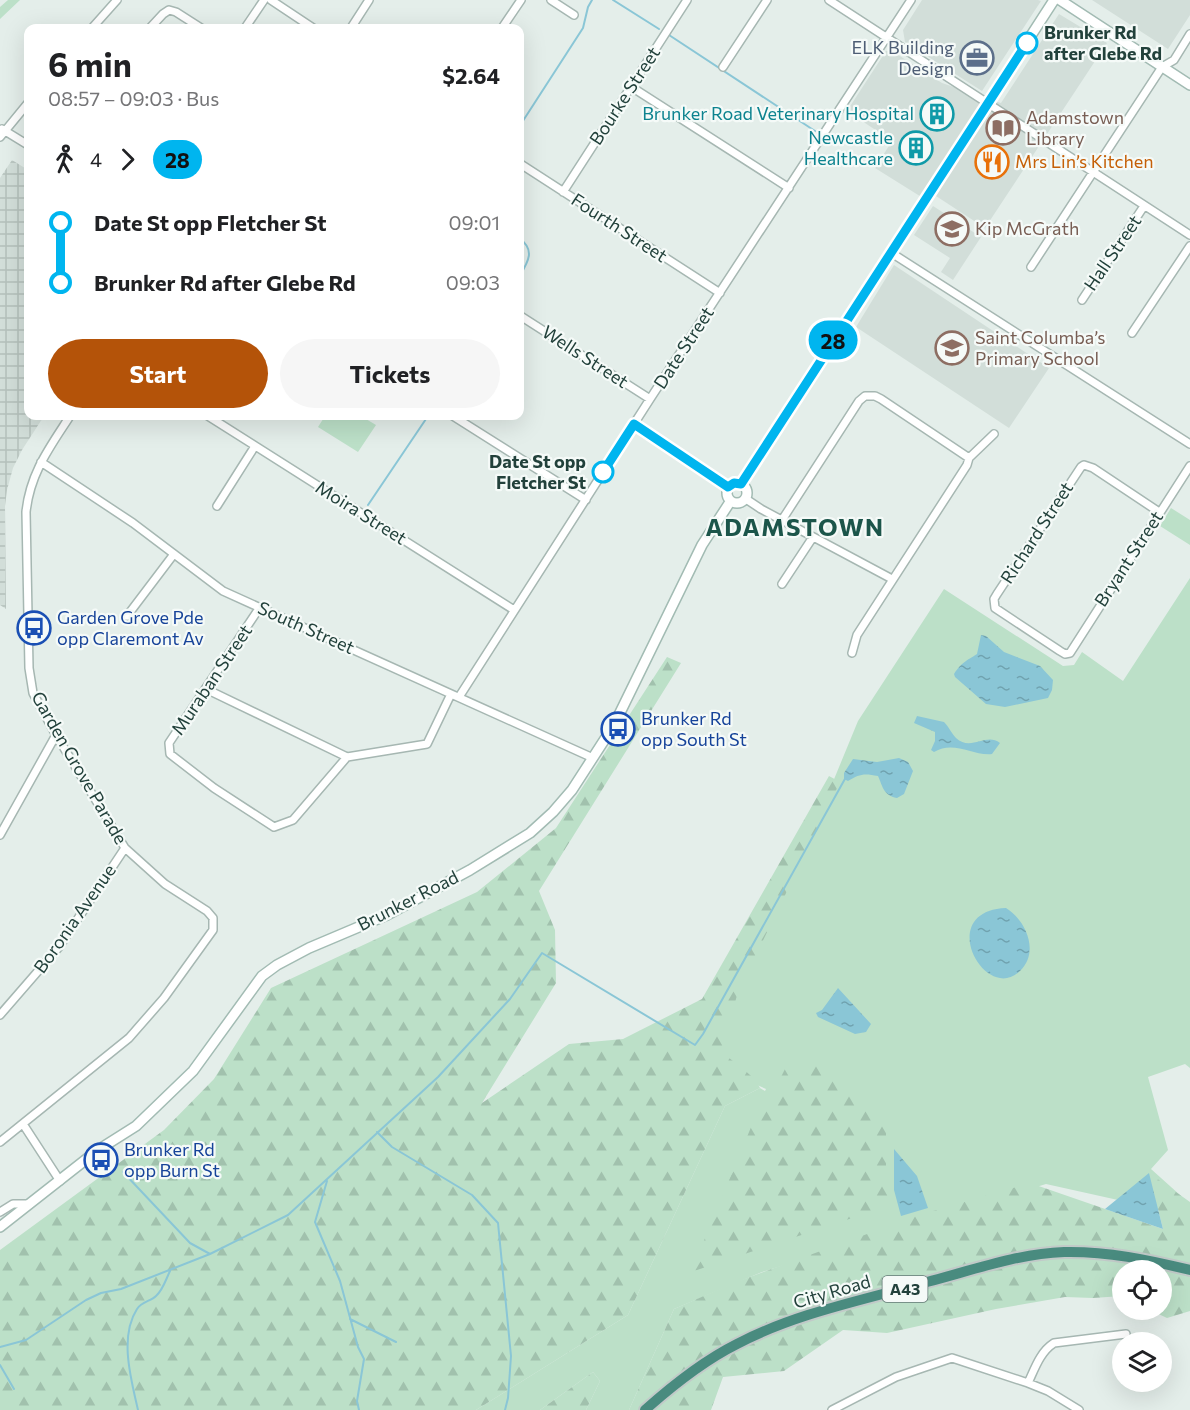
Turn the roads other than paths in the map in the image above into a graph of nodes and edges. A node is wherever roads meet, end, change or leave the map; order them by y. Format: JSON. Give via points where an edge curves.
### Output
{"nodes":[{"id":1,"x":117,"y":0,"type":"edge"},
{"id":2,"x":264,"y":0,"type":"edge"},
{"id":3,"x":271,"y":0,"type":"edge"},
{"id":4,"x":369,"y":0,"type":"edge"},
{"id":5,"x":521,"y":0,"type":"edge"},
{"id":6,"x":551,"y":0,"type":"edge"},
{"id":7,"x":687,"y":0,"type":"edge"},
{"id":8,"x":767,"y":0,"type":"edge"},
{"id":9,"x":829,"y":0,"type":"edge"},
{"id":10,"x":911,"y":0,"type":"edge"},
{"id":11,"x":1054,"y":0,"type":"edge"},
{"id":12,"x":1060,"y":0,"type":"edge"},
{"id":13,"x":574,"y":15,"type":"dead end"},
{"id":14,"x":96,"y":24,"type":"edge"},
{"id":15,"x":154,"y":24,"type":"edge"},
{"id":16,"x":195,"y":24,"type":"edge"},
{"id":17,"x":248,"y":24,"type":"edge"},
{"id":18,"x":307,"y":24,"type":"edge"},
{"id":19,"x":354,"y":24,"type":"edge"},
{"id":20,"x":505,"y":24,"type":"edge"},
{"id":21,"x":1190,"y":34,"type":"edge"},
{"id":22,"x":886,"y":38,"type":"junction"},
{"id":23,"x":723,"y":67,"type":"dead end"},
{"id":24,"x":1162,"y":67,"type":"junction"},
{"id":25,"x":1190,"y":85,"type":"edge"},
{"id":26,"x":630,"y":86,"type":"junction"},
{"id":27,"x":987,"y":104,"type":"junction"},
{"id":28,"x":24,"y":107,"type":"edge"},
{"id":29,"x":1,"y":132,"type":"edge"},
{"id":30,"x":24,"y":144,"type":"edge"},
{"id":31,"x":524,"y":166,"type":"edge"},
{"id":32,"x":1094,"y":172,"type":"junction"},
{"id":33,"x":789,"y":188,"type":"junction"},
{"id":34,"x":563,"y":192,"type":"junction"},
{"id":35,"x":1144,"y":206,"type":"junction"},
{"id":36,"x":1190,"y":235,"type":"edge"},
{"id":37,"x":1190,"y":246,"type":"edge"},
{"id":38,"x":890,"y":252,"type":"junction"},
{"id":39,"x":1031,"y":267,"type":"dead end"},
{"id":40,"x":720,"y":293,"type":"junction"},
{"id":41,"x":1082,"y":300,"type":"dead end"},
{"id":42,"x":524,"y":318,"type":"edge"},
{"id":43,"x":1132,"y":333,"type":"dead end"},
{"id":44,"x":650,"y":399,"type":"junction"},
{"id":45,"x":67,"y":420,"type":"edge"},
{"id":46,"x":214,"y":420,"type":"edge"},
{"id":47,"x":459,"y":420,"type":"edge"},
{"id":48,"x":634,"y":424,"type":"junction"},
{"id":49,"x":994,"y":434,"type":"dead end"},
{"id":50,"x":1190,"y":444,"type":"edge"},
{"id":51,"x":255,"y":446,"type":"junction"},
{"id":52,"x":969,"y":458,"type":"junction"},
{"id":53,"x":41,"y":462,"type":"junction"},
{"id":54,"x":1190,"y":466,"type":"edge"},
{"id":55,"x":741,"y":484,"type":"junction"},
{"id":56,"x":728,"y":487,"type":"junction"},
{"id":57,"x":746,"y":499,"type":"junction"},
{"id":58,"x":586,"y":500,"type":"junction"},
{"id":59,"x":730,"y":502,"type":"junction"},
{"id":60,"x":217,"y":507,"type":"dead end"},
{"id":61,"x":1160,"y":512,"type":"junction"},
{"id":62,"x":782,"y":520,"type":"junction"},
{"id":63,"x":813,"y":537,"type":"junction"},
{"id":64,"x":174,"y":554,"type":"junction"},
{"id":65,"x":892,"y":579,"type":"junction"},
{"id":66,"x":782,"y":584,"type":"dead end"},
{"id":67,"x":260,"y":608,"type":"junction"},
{"id":68,"x":514,"y":610,"type":"junction"},
{"id":69,"x":127,"y":616,"type":"dead end"},
{"id":70,"x":852,"y":652,"type":"dead end"},
{"id":71,"x":1070,"y":652,"type":"joint"},
{"id":72,"x":206,"y":689,"type":"junction"},
{"id":73,"x":450,"y":693,"type":"junction"},
{"id":74,"x":459,"y":697,"type":"junction"},
{"id":75,"x":56,"y":735,"type":"junction"},
{"id":76,"x":347,"y":757,"type":"junction"},
{"id":77,"x":593,"y":758,"type":"junction"},
{"id":78,"x":2,"y":825,"type":"edge"},
{"id":79,"x":0,"y":835,"type":"edge"},
{"id":80,"x":124,"y":848,"type":"junction"},
{"id":81,"x":0,"y":1016,"type":"edge"},
{"id":82,"x":23,"y":1124,"type":"junction"},
{"id":83,"x":0,"y":1142,"type":"edge"},
{"id":84,"x":60,"y":1181,"type":"junction"},
{"id":85,"x":30,"y":1204,"type":"junction"},
{"id":86,"x":0,"y":1212,"type":"edge"},
{"id":87,"x":0,"y":1227,"type":"edge"},
{"id":88,"x":1190,"y":1270,"type":"edge"},
{"id":89,"x":1112,"y":1336,"type":"edge"},
{"id":90,"x":1028,"y":1383,"type":"junction"},
{"id":91,"x":645,"y":1410,"type":"edge"},
{"id":92,"x":832,"y":1410,"type":"edge"},
{"id":93,"x":1079,"y":1410,"type":"edge"}],
"edges":[{"from":1,"to":14,"type":"street"},
{"from":2,"to":17,"type":"street"},
{"from":3,"to":18,"type":"street"},
{"from":4,"to":19,"type":"street"},
{"from":5,"to":20,"type":"street"},
{"from":6,"to":13,"type":"street"},
{"from":7,"to":26,"type":"street","name":"Bourke Street"},
{"from":8,"to":23,"type":"street"},
{"from":9,"to":22,"type":"street"},
{"from":10,"to":22,"type":"street","name":"Date Street"},
{"from":11,"to":27,"type":"main road"},
{"from":12,"to":24,"type":"main road"},
{"from":15,"to":16,"type":"street","via":[[169,10]]},
{"from":21,"to":24,"type":"street","via":[[1174,60]]},
{"from":22,"to":27,"type":"street"},
{"from":22,"to":33,"type":"street","name":"Date Street"},
{"from":24,"to":25,"type":"main road"},
{"from":24,"to":32,"type":"street"},
{"from":26,"to":33,"type":"street"},
{"from":26,"to":34,"type":"street","name":"Bourke Street"},
{"from":27,"to":32,"type":"street"},
{"from":27,"to":38,"type":"main road"},
{"from":28,"to":29,"type":"street"},
{"from":29,"to":30,"type":"street"},
{"from":31,"to":34,"type":"street","name":"Fourth Street"},
{"from":32,"to":35,"type":"street"},
{"from":32,"to":39,"type":"street"},
{"from":33,"to":40,"type":"street","name":"Date Street"},
{"from":34,"to":40,"type":"street","name":"Fourth Street"},
{"from":35,"to":36,"type":"street"},
{"from":35,"to":41,"type":"street","name":"Hall Street"},
{"from":37,"to":43,"type":"street"},
{"from":38,"to":50,"type":"street"},
{"from":38,"to":55,"type":"main road"},
{"from":40,"to":44,"type":"street","name":"Date Street"},
{"from":42,"to":44,"type":"street","name":"Wells Street"},
{"from":44,"to":48,"type":"street","name":"Date Street"},
{"from":45,"to":53,"type":"street","name":"Garden Grove Parade"},
{"from":46,"to":51,"type":"street","name":"Moira Street"},
{"from":47,"to":58,"type":"street"},
{"from":48,"to":56,"type":"street"},
{"from":48,"to":58,"type":"street","name":"Date Street"},
{"from":49,"to":52,"type":"street"},
{"from":51,"to":60,"type":"street"},
{"from":51,"to":68,"type":"street","name":"Moira Street"},
{"from":52,"to":62,"type":"street","via":[[876,396],[865,396]]},
{"from":52,"to":65,"type":"street"},
{"from":53,"to":64,"type":"street","name":"South Street"},
{"from":53,"to":75,"type":"street","name":"Garden Grove Parade","via":[[28,493],[26,512],[29,668],[33,693]]},
{"from":54,"to":61,"type":"street","name":"Bryant Street"},
{"from":55,"to":56,"type":"main road"},
{"from":55,"to":57,"type":"main road","via":[[747,490]]},
{"from":56,"to":59,"type":"main road","via":[[726,495]]},
{"from":57,"to":59,"type":"main road","via":[[739,504]]},
{"from":57,"to":62,"type":"street"},
{"from":58,"to":68,"type":"street","name":"Date Street"},
{"from":59,"to":77,"type":"main road","name":"Brunker Road","via":[[702,545],[614,725]]},
{"from":61,"to":71,"type":"street","name":"Bryant Street"},
{"from":61,"to":71,"type":"street","name":"Richard Street","via":[[1084,465],[997,594],[993,604],[998,610],[1065,654]]},
{"from":62,"to":63,"type":"street"},
{"from":63,"to":65,"type":"street"},
{"from":63,"to":66,"type":"street"},
{"from":64,"to":67,"type":"street","name":"South Street","via":[[223,591]]},
{"from":64,"to":69,"type":"street"},
{"from":65,"to":70,"type":"street","via":[[856,635]]},
{"from":67,"to":72,"type":"street","name":"Muraban Street"},
{"from":67,"to":73,"type":"street","name":"South Street"},
{"from":68,"to":74,"type":"street","name":"Date Street"},
{"from":72,"to":76,"type":"street"},
{"from":72,"to":76,"type":"street","name":"Muraban Street","via":[[169,744],[170,754],[274,827],[293,820]]},
{"from":73,"to":74,"type":"street","name":"South Street"},
{"from":73,"to":76,"type":"street","via":[[427,744]]},
{"from":74,"to":77,"type":"street","name":"South Street"},
{"from":75,"to":78,"type":"street"},
{"from":75,"to":80,"type":"street","name":"Garden Grove Parade"},
{"from":77,"to":84,"type":"main road","name":"Brunker Road","via":[[572,790],[530,833],[397,909],[309,948],[262,976],[193,1071],[136,1126]]},
{"from":78,"to":79,"type":"street"},
{"from":80,"to":81,"type":"street","name":"Boronia Avenue","via":[[59,947]]},
{"from":80,"to":82,"type":"street","name":"Garden Grove Parade","via":[[165,884],[207,911],[213,918],[213,930],[164,998],[129,1038]]},
{"from":82,"to":83,"type":"street","name":"Garden Grove Parade"},
{"from":82,"to":84,"type":"street"},
{"from":84,"to":85,"type":"main road","name":"Brunker Road"},
{"from":85,"to":86,"type":"street","via":[[13,1204]]},
{"from":85,"to":87,"type":"main road","name":"Brunker Road"},
{"from":88,"to":91,"type":"highway","name":"City Road","number":"A43","via":[[1115,1254],[1066,1252],[1023,1256],[796,1319],[738,1343],[671,1387]]},
{"from":89,"to":90,"type":"street","via":[[1054,1342],[1041,1354]]},
{"from":90,"to":92,"type":"street","via":[[952,1358],[896,1377]]},
{"from":90,"to":93,"type":"street"}]}
